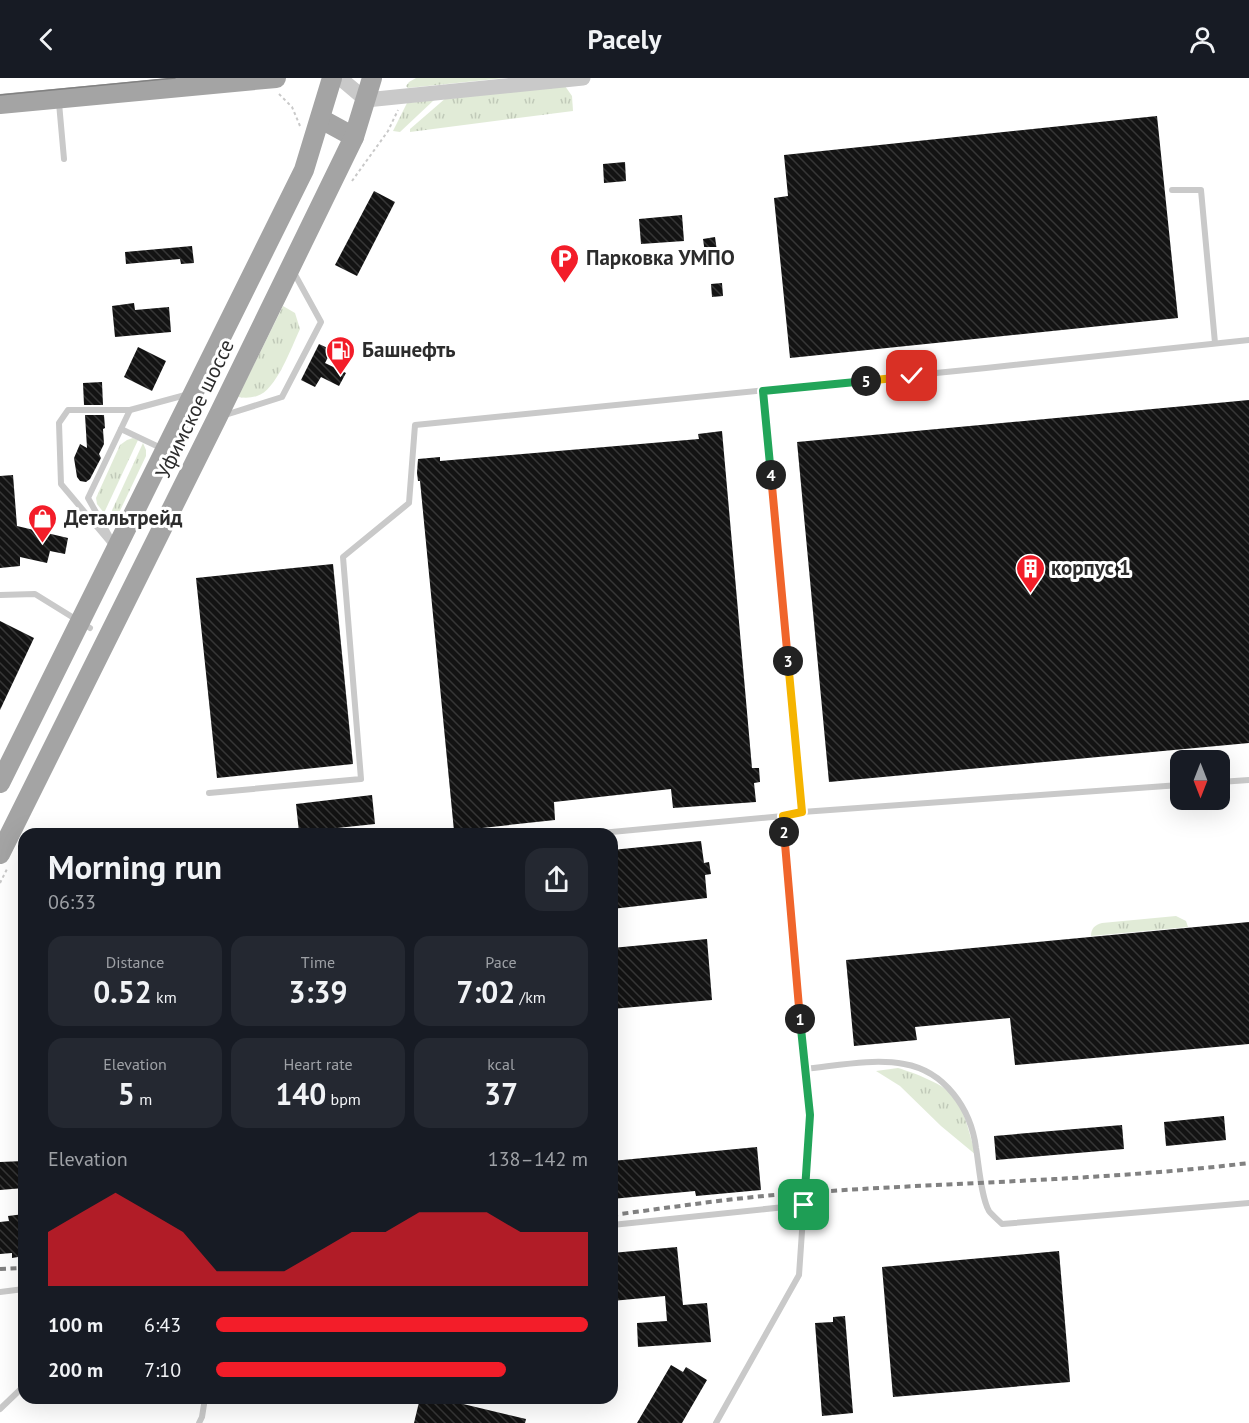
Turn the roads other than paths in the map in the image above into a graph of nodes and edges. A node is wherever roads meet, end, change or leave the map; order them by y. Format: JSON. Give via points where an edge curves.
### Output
{"nodes":[{"id":1,"x":332,"y":78,"type":"edge"},
{"id":2,"x":340,"y":78,"type":"edge"},
{"id":3,"x":372,"y":78,"type":"edge"},
{"id":4,"x":583,"y":78,"type":"edge"},
{"id":5,"x":275,"y":85,"type":"edge"},
{"id":6,"x":58,"y":99,"type":"junction"},
{"id":7,"x":366,"y":100,"type":"junction"},
{"id":8,"x":0,"y":104,"type":"edge"},
{"id":9,"x":321,"y":119,"type":"junction"},
{"id":10,"x":354,"y":137,"type":"junction"},
{"id":11,"x":63,"y":159,"type":"dead end"},
{"id":12,"x":1172,"y":190,"type":"dead end"},
{"id":13,"x":291,"y":267,"type":"junction"},
{"id":14,"x":1249,"y":340,"type":"edge"},
{"id":15,"x":1215,"y":343,"type":"junction"},
{"id":16,"x":763,"y":391,"type":"junction"},
{"id":17,"x":192,"y":393,"type":"junction"},
{"id":18,"x":130,"y":410,"type":"junction"},
{"id":19,"x":218,"y":418,"type":"junction"},
{"id":20,"x":121,"y":429,"type":"junction"},
{"id":21,"x":165,"y":450,"type":"junction"},
{"id":22,"x":117,"y":549,"type":"junction"},
{"id":23,"x":0,"y":595,"type":"edge"},
{"id":24,"x":85,"y":625,"type":"junction"},
{"id":25,"x":1249,"y":780,"type":"edge"},
{"id":26,"x":1230,"y":781,"type":"edge"},
{"id":27,"x":0,"y":783,"type":"edge"},
{"id":28,"x":1170,"y":786,"type":"edge"},
{"id":29,"x":208,"y":793,"type":"dead end"},
{"id":30,"x":802,"y":812,"type":"junction"},
{"id":31,"x":783,"y":816,"type":"junction"},
{"id":32,"x":618,"y":831,"type":"edge"},
{"id":33,"x":0,"y":854,"type":"edge"},
{"id":34,"x":804,"y":1069,"type":"junction"},
{"id":35,"x":1249,"y":1203,"type":"edge"},
{"id":36,"x":804,"y":1205,"type":"junction"},
{"id":37,"x":618,"y":1224,"type":"edge"},
{"id":38,"x":18,"y":1290,"type":"edge"},
{"id":39,"x":0,"y":1292,"type":"edge"},
{"id":40,"x":18,"y":1392,"type":"edge"},
{"id":41,"x":204,"y":1404,"type":"edge"},
{"id":42,"x":0,"y":1409,"type":"edge"},
{"id":43,"x":199,"y":1423,"type":"edge"},
{"id":44,"x":716,"y":1423,"type":"edge"}],
"edges":[{"from":1,"to":9,"type":"main road","name":"Уфимское шоссе"},
{"from":2,"to":7,"type":"street"},
{"from":3,"to":7,"type":"main road","name":"Уфимское шоссе"},
{"from":4,"to":7,"type":"street"},
{"from":5,"to":6,"type":"main road"},
{"from":6,"to":8,"type":"main road"},
{"from":6,"to":11,"type":"lane"},
{"from":7,"to":10,"type":"main road","name":"Уфимское шоссе"},
{"from":9,"to":10,"type":"main road"},
{"from":9,"to":17,"type":"main road","name":"Уфимское шоссе","via":[[304,170]]},
{"from":10,"to":13,"type":"main road","name":"Уфимское шоссе"},
{"from":12,"to":15,"type":"lane","via":[[1201,190]]},
{"from":13,"to":19,"type":"main road","name":"Уфимское шоссе"},
{"from":13,"to":19,"type":"lane","via":[[321,322],[282,397]]},
{"from":14,"to":15,"type":"lane"},
{"from":15,"to":16,"type":"lane"},
{"from":16,"to":29,"type":"lane","via":[[415,424],[410,502],[343,557],[361,779]]},
{"from":16,"to":30,"type":"lane"},
{"from":17,"to":18,"type":"lane"},
{"from":17,"to":21,"type":"main road","name":"Уфимское шоссе"},
{"from":18,"to":20,"type":"lane"},
{"from":18,"to":22,"type":"lane","via":[[68,410],[59,423],[61,484]]},
{"from":19,"to":33,"type":"main road","name":"Уфимское шоссе"},
{"from":20,"to":21,"type":"lane"},
{"from":20,"to":22,"type":"lane","via":[[88,498]]},
{"from":21,"to":22,"type":"main road","name":"Уфимское шоссе"},
{"from":22,"to":24,"type":"main road","name":"Уфимское шоссе"},
{"from":23,"to":24,"type":"lane","via":[[35,594]]},
{"from":24,"to":27,"type":"main road","name":"Уфимское шоссе"},
{"from":25,"to":26,"type":"lane"},
{"from":28,"to":30,"type":"lane"},
{"from":30,"to":31,"type":"lane"},
{"from":31,"to":32,"type":"lane"},
{"from":31,"to":34,"type":"lane"},
{"from":34,"to":35,"type":"lane","via":[[886,1062],[906,1064],[933,1076],[955,1094],[969,1118],[989,1210],[1002,1224]]},
{"from":34,"to":36,"type":"lane","via":[[810,1115]]},
{"from":36,"to":37,"type":"lane"},
{"from":36,"to":44,"type":"lane","via":[[799,1275]]},
{"from":38,"to":39,"type":"lane"},
{"from":40,"to":42,"type":"lane"},
{"from":41,"to":43,"type":"lane"}]}
